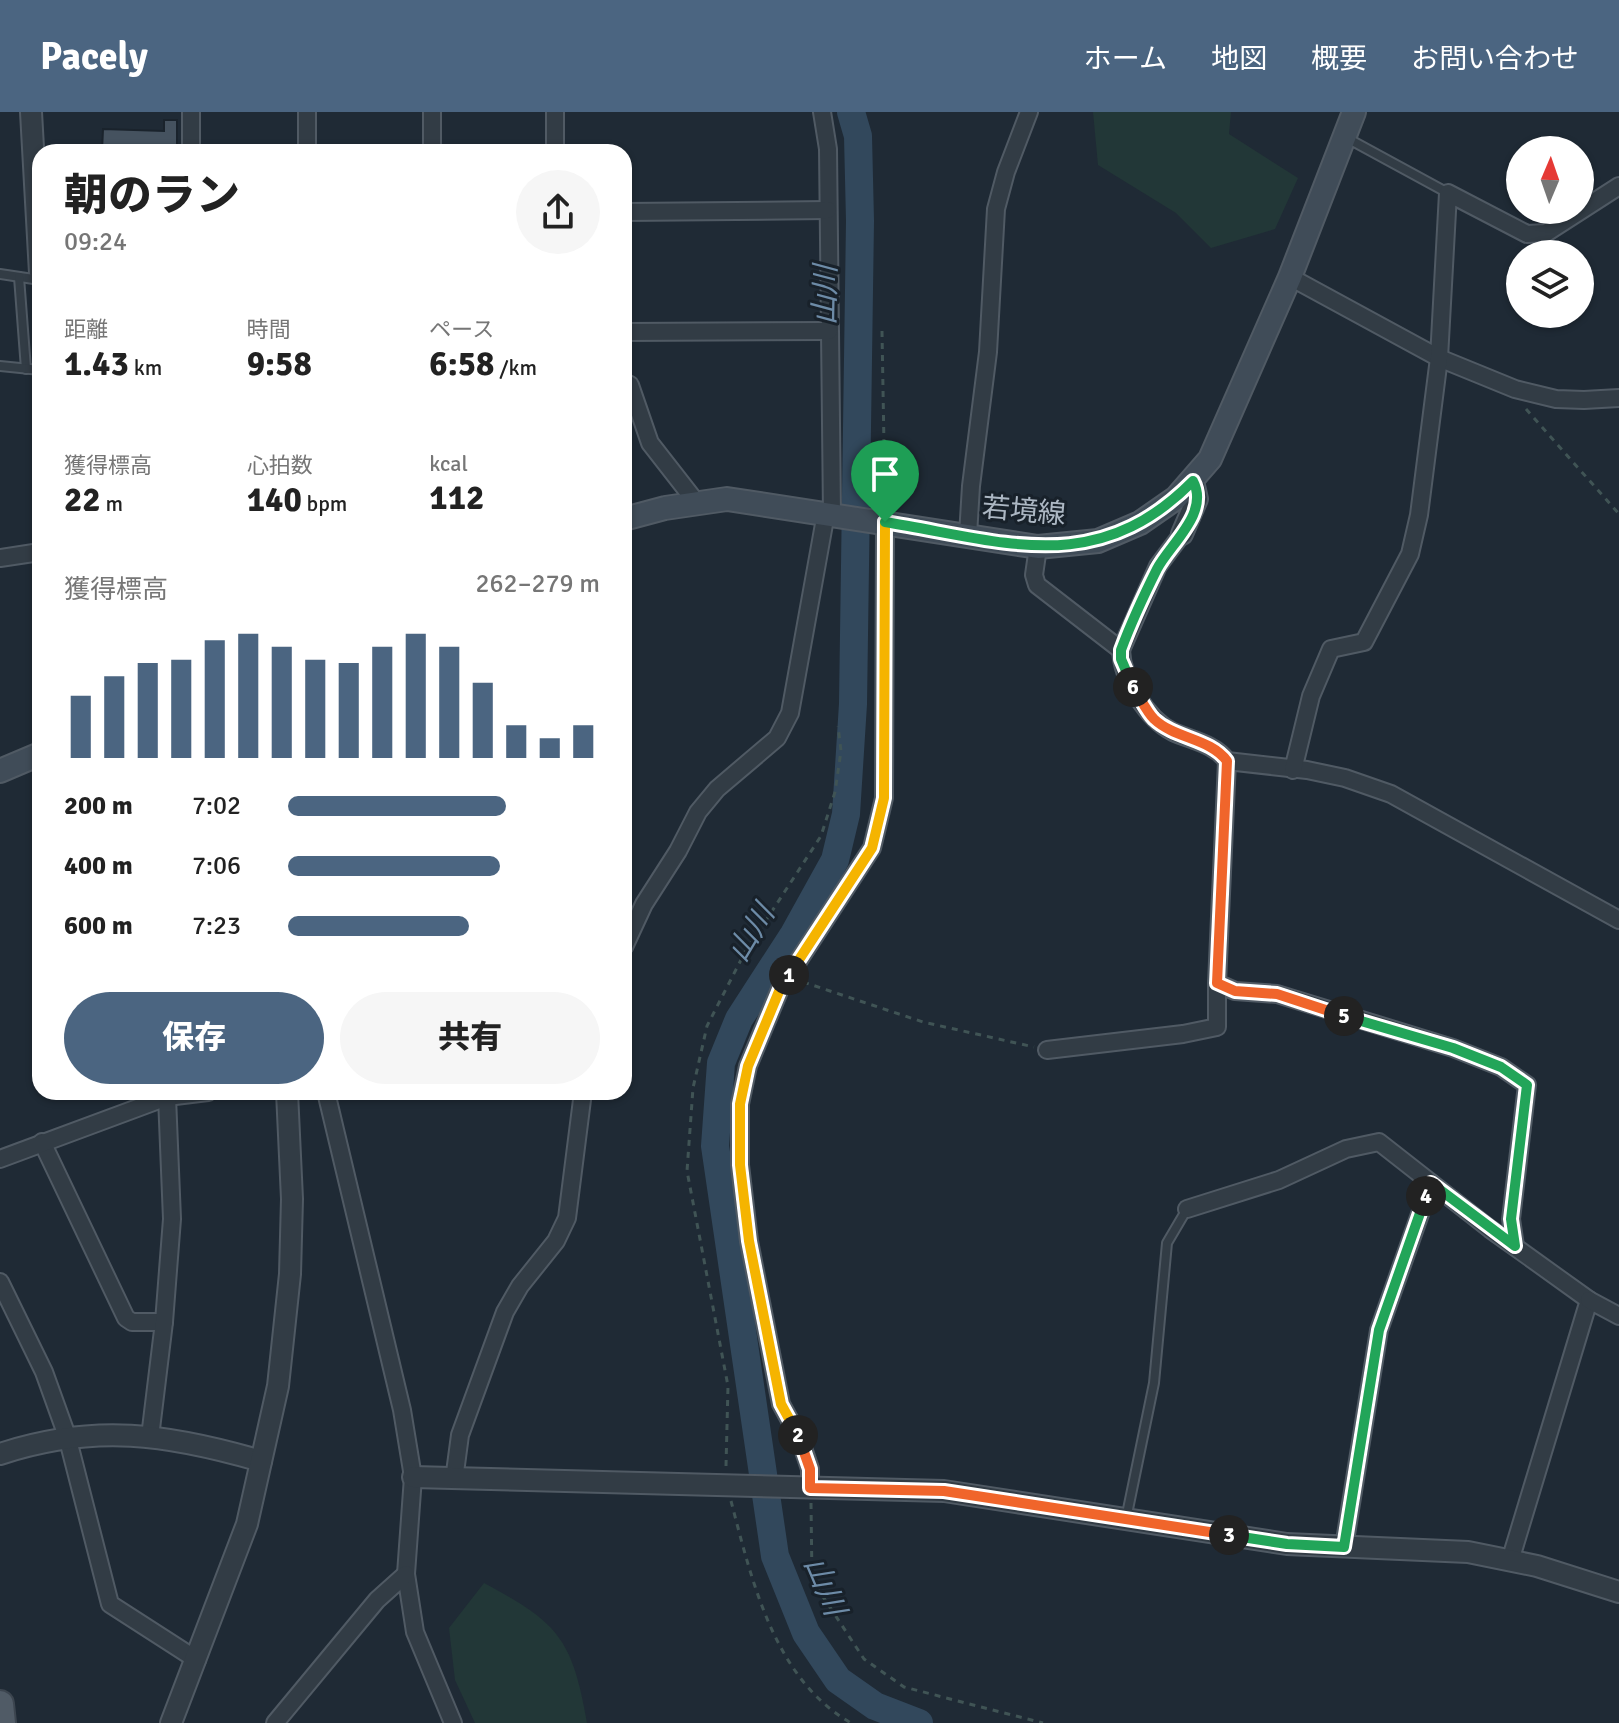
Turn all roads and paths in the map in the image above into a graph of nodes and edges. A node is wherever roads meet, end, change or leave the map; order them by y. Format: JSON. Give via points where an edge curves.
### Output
{"nodes":[{"id":1,"x":31,"y":112,"type":"edge"},
{"id":2,"x":191,"y":112,"type":"edge"},
{"id":3,"x":307,"y":112,"type":"edge"},
{"id":4,"x":432,"y":112,"type":"edge"},
{"id":5,"x":555,"y":112,"type":"edge"},
{"id":6,"x":822,"y":112,"type":"edge"},
{"id":7,"x":1029,"y":112,"type":"edge"},
{"id":8,"x":1354,"y":112,"type":"edge"},
{"id":9,"x":1344,"y":137,"type":"junction"},
{"id":10,"x":33,"y":144,"type":"edge"},
{"id":11,"x":191,"y":144,"type":"edge"},
{"id":12,"x":307,"y":144,"type":"edge"},
{"id":13,"x":432,"y":144,"type":"edge"},
{"id":14,"x":555,"y":144,"type":"edge"},
{"id":15,"x":1619,"y":186,"type":"edge"},
{"id":16,"x":1448,"y":193,"type":"junction"},
{"id":17,"x":828,"y":210,"type":"junction"},
{"id":18,"x":632,"y":212,"type":"edge"},
{"id":19,"x":0,"y":274,"type":"edge"},
{"id":20,"x":19,"y":277,"type":"junction"},
{"id":21,"x":1290,"y":277,"type":"junction"},
{"id":22,"x":32,"y":279,"type":"edge"},
{"id":23,"x":829,"y":331,"type":"junction"},
{"id":24,"x":882,"y":331,"type":"dead end"},
{"id":25,"x":632,"y":332,"type":"edge"},
{"id":26,"x":1439,"y":358,"type":"junction"},
{"id":27,"x":0,"y":366,"type":"edge"},
{"id":28,"x":26,"y":369,"type":"junction"},
{"id":29,"x":32,"y":369,"type":"edge"},
{"id":30,"x":1515,"y":389,"type":"junction"},
{"id":31,"x":632,"y":391,"type":"edge"},
{"id":32,"x":1619,"y":398,"type":"edge"},
{"id":33,"x":1193,"y":481,"type":"junction"},
{"id":34,"x":696,"y":502,"type":"junction"},
{"id":35,"x":834,"y":514,"type":"junction"},
{"id":36,"x":1619,"y":514,"type":"edge"},
{"id":37,"x":632,"y":517,"type":"edge"},
{"id":38,"x":880,"y":522,"type":"junction"},
{"id":39,"x":1182,"y":534,"type":"joint"},
{"id":40,"x":968,"y":535,"type":"junction"},
{"id":41,"x":1038,"y":547,"type":"junction"},
{"id":42,"x":32,"y":553,"type":"edge"},
{"id":43,"x":0,"y":558,"type":"edge"},
{"id":44,"x":1121,"y":650,"type":"junction"},
{"id":45,"x":32,"y":757,"type":"edge"},
{"id":46,"x":1227,"y":761,"type":"junction"},
{"id":47,"x":1293,"y":770,"type":"junction"},
{"id":48,"x":0,"y":771,"type":"edge"},
{"id":49,"x":1619,"y":920,"type":"edge"},
{"id":50,"x":632,"y":930,"type":"edge"},
{"id":51,"x":788,"y":977,"type":"junction"},
{"id":52,"x":1217,"y":983,"type":"junction"},
{"id":53,"x":1047,"y":1050,"type":"joint"},
{"id":54,"x":159,"y":1100,"type":"edge"},
{"id":55,"x":167,"y":1100,"type":"edge"},
{"id":56,"x":287,"y":1100,"type":"edge"},
{"id":57,"x":328,"y":1100,"type":"edge"},
{"id":58,"x":582,"y":1100,"type":"edge"},
{"id":59,"x":42,"y":1142,"type":"junction"},
{"id":60,"x":0,"y":1159,"type":"edge"},
{"id":61,"x":1431,"y":1183,"type":"junction"},
{"id":62,"x":1187,"y":1209,"type":"joint"},
{"id":63,"x":1515,"y":1246,"type":"junction"},
{"id":64,"x":0,"y":1282,"type":"edge"},
{"id":65,"x":1589,"y":1300,"type":"junction"},
{"id":66,"x":1619,"y":1316,"type":"edge"},
{"id":67,"x":164,"y":1322,"type":"junction"},
{"id":68,"x":67,"y":1436,"type":"junction"},
{"id":69,"x":150,"y":1437,"type":"junction"},
{"id":70,"x":0,"y":1454,"type":"edge"},
{"id":71,"x":261,"y":1461,"type":"junction"},
{"id":72,"x":413,"y":1477,"type":"junction"},
{"id":73,"x":454,"y":1480,"type":"junction"},
{"id":74,"x":727,"y":1486,"type":"junction"},
{"id":75,"x":810,"y":1488,"type":"junction"},
{"id":76,"x":1126,"y":1519,"type":"junction"},
{"id":77,"x":1344,"y":1547,"type":"junction"},
{"id":78,"x":1510,"y":1561,"type":"junction"},
{"id":79,"x":406,"y":1574,"type":"junction"},
{"id":80,"x":1619,"y":1592,"type":"edge"},
{"id":81,"x":197,"y":1660,"type":"junction"},
{"id":82,"x":0,"y":1704,"type":"edge"},
{"id":83,"x":2,"y":1723,"type":"edge"},
{"id":84,"x":171,"y":1723,"type":"edge"},
{"id":85,"x":275,"y":1723,"type":"edge"},
{"id":86,"x":453,"y":1723,"type":"edge"},
{"id":87,"x":851,"y":1723,"type":"edge"},
{"id":88,"x":1043,"y":1723,"type":"edge"}],
"edges":[{"from":1,"to":10,"type":"street"},
{"from":2,"to":11,"type":"street"},
{"from":3,"to":12,"type":"street"},
{"from":4,"to":13,"type":"street"},
{"from":5,"to":14,"type":"street"},
{"from":6,"to":17,"type":"street"},
{"from":7,"to":40,"type":"street","via":[[996,209],[988,352]]},
{"from":8,"to":9,"type":"main road","name":"若境線"},
{"from":9,"to":16,"type":"lane"},
{"from":9,"to":21,"type":"main road","name":"若境線"},
{"from":15,"to":16,"type":"street","via":[[1546,233],[1527,234]]},
{"from":16,"to":26,"type":"street"},
{"from":17,"to":18,"type":"street"},
{"from":17,"to":23,"type":"street"},
{"from":19,"to":20,"type":"lane"},
{"from":20,"to":22,"type":"lane"},
{"from":20,"to":28,"type":"lane"},
{"from":21,"to":26,"type":"street"},
{"from":21,"to":33,"type":"main road","name":"若境線","via":[[1216,447]]},
{"from":23,"to":25,"type":"street"},
{"from":23,"to":35,"type":"street"},
{"from":24,"to":38,"type":"path"},
{"from":26,"to":30,"type":"street"},
{"from":26,"to":47,"type":"street","via":[[1410,554],[1364,642],[1331,649],[1311,696]]},
{"from":27,"to":28,"type":"lane"},
{"from":28,"to":29,"type":"lane"},
{"from":30,"to":32,"type":"street","via":[[1556,399]]},
{"from":30,"to":36,"type":"path","via":[[1531,417]]},
{"from":31,"to":34,"type":"street","via":[[650,443]]},
{"from":33,"to":39,"type":"street","via":[[1197,499]]},
{"from":33,"to":41,"type":"main road","name":"若境線","via":[[1157,513],[1098,541]]},
{"from":34,"to":35,"type":"main road","name":"若境線","via":[[727,499]]},
{"from":34,"to":37,"type":"main road","name":"若境線"},
{"from":35,"to":38,"type":"main road","name":"若境線"},
{"from":35,"to":50,"type":"street","via":[[790,713],[777,738],[698,812]]},
{"from":38,"to":40,"type":"main road","name":"若境線"},
{"from":38,"to":51,"type":"street","via":[[884,798],[872,848]]},
{"from":39,"to":44,"type":"street","via":[[1158,566]]},
{"from":40,"to":41,"type":"main road","name":"若境線"},
{"from":41,"to":44,"type":"street","via":[[1037,585]]},
{"from":42,"to":43,"type":"street"},
{"from":44,"to":46,"type":"street","via":[[1128,677],[1154,719]]},
{"from":45,"to":48,"type":"main road"},
{"from":46,"to":47,"type":"street"},
{"from":46,"to":52,"type":"street"},
{"from":47,"to":49,"type":"street","via":[[1345,778],[1391,794]]},
{"from":51,"to":53,"type":"path","via":[[923,1022]]},
{"from":51,"to":75,"type":"street","via":[[748,1066],[740,1104],[740,1165],[781,1404],[800,1439]]},
{"from":52,"to":53,"type":"street","via":[[1217,1027]]},
{"from":52,"to":63,"type":"street","via":[[1235,991],[1277,994],[1453,1048],[1501,1067],[1527,1085],[1511,1219]]},
{"from":54,"to":59,"type":"street"},
{"from":55,"to":67,"type":"street","via":[[172,1219]]},
{"from":56,"to":71,"type":"street","via":[[290,1274],[278,1386]]},
{"from":57,"to":72,"type":"street","via":[[402,1410]]},
{"from":58,"to":73,"type":"street","via":[[567,1218],[505,1312],[460,1435]]},
{"from":59,"to":60,"type":"street"},
{"from":59,"to":67,"type":"street","via":[[126,1318]]},
{"from":61,"to":62,"type":"street","via":[[1379,1142],[1346,1149],[1279,1180]]},
{"from":61,"to":63,"type":"street"},
{"from":61,"to":77,"type":"street","via":[[1379,1330]]},
{"from":62,"to":76,"type":"lane","via":[[1167,1243],[1154,1383]]},
{"from":63,"to":65,"type":"street"},
{"from":64,"to":68,"type":"street","via":[[44,1372]]},
{"from":65,"to":66,"type":"street"},
{"from":65,"to":78,"type":"street"},
{"from":67,"to":69,"type":"street"},
{"from":68,"to":69,"type":"street"},
{"from":68,"to":70,"type":"street"},
{"from":68,"to":81,"type":"street","via":[[110,1604]]},
{"from":69,"to":71,"type":"street"},
{"from":71,"to":81,"type":"street","via":[[247,1524]]},
{"from":72,"to":73,"type":"street"},
{"from":72,"to":79,"type":"street"},
{"from":73,"to":74,"type":"street"},
{"from":74,"to":75,"type":"street"},
{"from":74,"to":87,"type":"path","via":[[751,1579],[785,1657],[814,1695]]},
{"from":75,"to":76,"type":"street","via":[[944,1491]]},
{"from":75,"to":88,"type":"path","via":[[812,1580],[864,1659],[904,1687]]},
{"from":76,"to":77,"type":"street","via":[[1287,1544]]},
{"from":77,"to":78,"type":"street","via":[[1468,1552]]},
{"from":78,"to":80,"type":"street"},
{"from":79,"to":85,"type":"street","via":[[377,1600]]},
{"from":79,"to":86,"type":"street","via":[[415,1632]]},
{"from":81,"to":84,"type":"street"},
{"from":82,"to":83,"type":"main road"}]}
